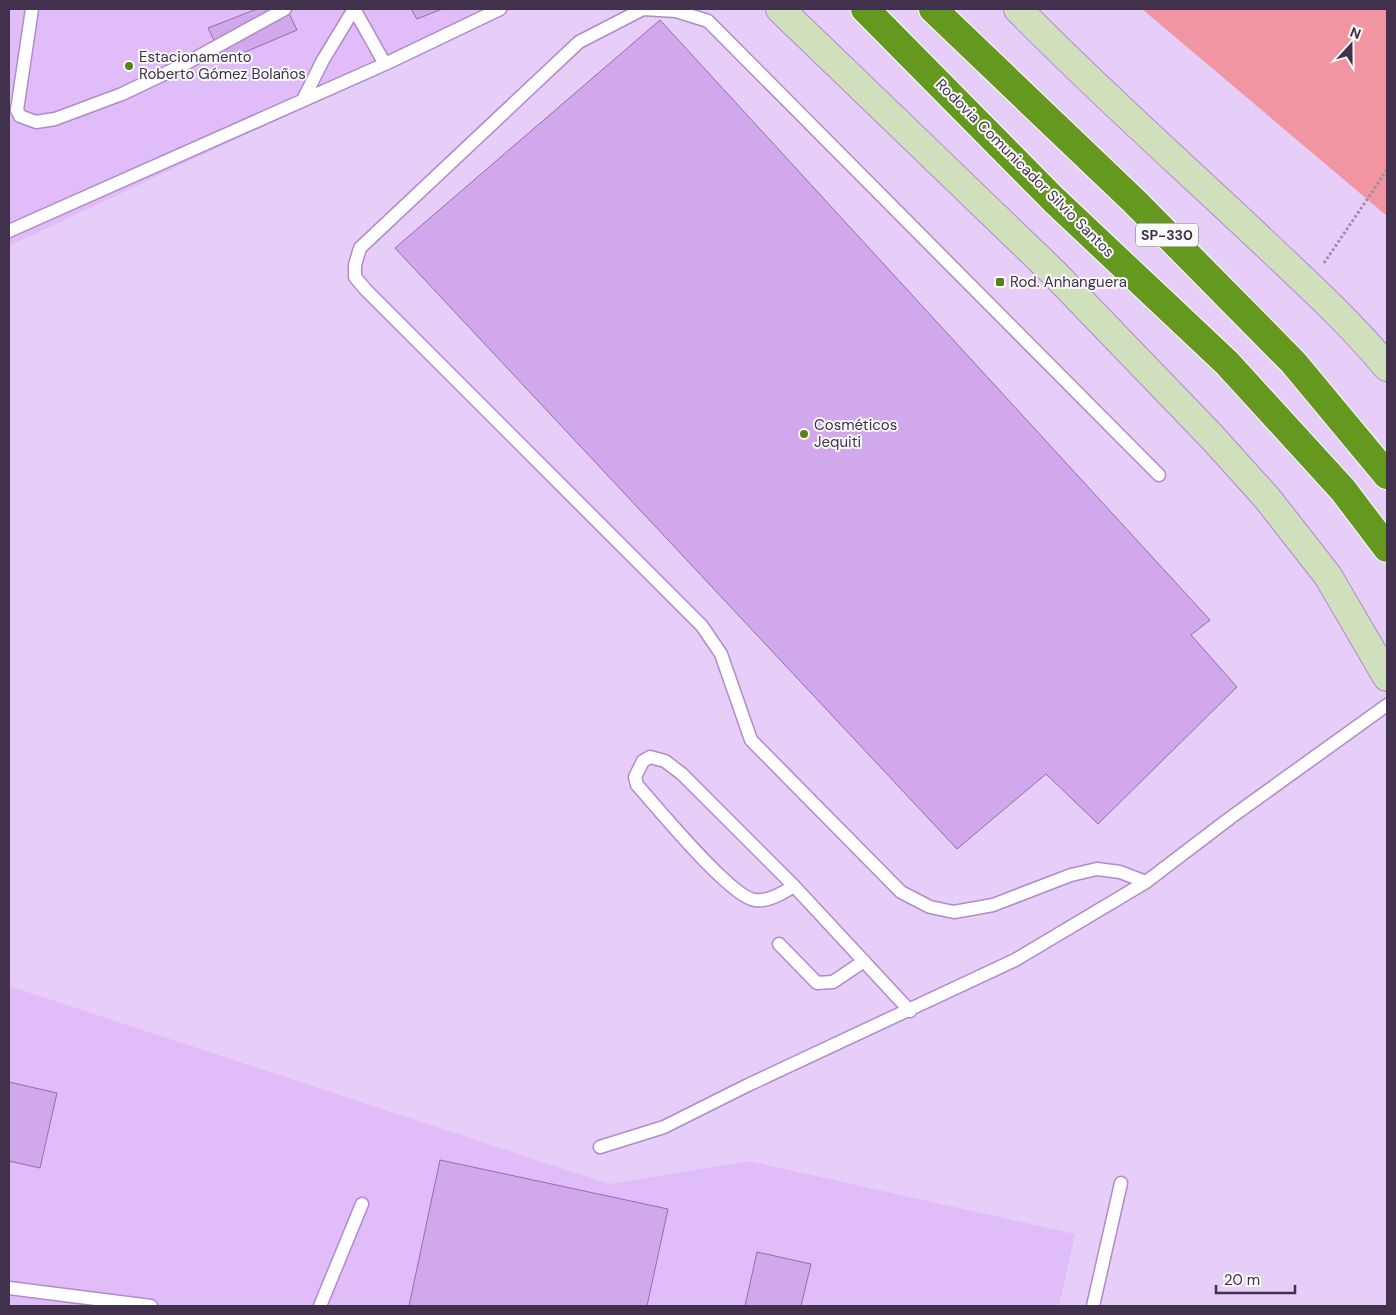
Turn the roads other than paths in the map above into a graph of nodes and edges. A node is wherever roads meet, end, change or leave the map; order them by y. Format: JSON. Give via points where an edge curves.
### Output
{"nodes":[{"id":1,"x":32,"y":9,"type":"edge"},
{"id":2,"x":285,"y":9,"type":"edge"},
{"id":3,"x":354,"y":9,"type":"edge"},
{"id":4,"x":500,"y":9,"type":"edge"},
{"id":5,"x":780,"y":9,"type":"edge"},
{"id":6,"x":865,"y":9,"type":"edge"},
{"id":7,"x":933,"y":9,"type":"edge"},
{"id":8,"x":1018,"y":9,"type":"edge"},
{"id":9,"x":385,"y":64,"type":"junction"},
{"id":10,"x":304,"y":98,"type":"junction"},
{"id":11,"x":9,"y":231,"type":"edge"},
{"id":12,"x":1387,"y":367,"type":"edge"},
{"id":13,"x":1159,"y":475,"type":"dead end"},
{"id":14,"x":1387,"y":475,"type":"edge"},
{"id":15,"x":1387,"y":548,"type":"edge"},
{"id":16,"x":1387,"y":677,"type":"edge"},
{"id":17,"x":1387,"y":705,"type":"edge"},
{"id":18,"x":1146,"y":882,"type":"junction"},
{"id":19,"x":794,"y":886,"type":"junction"},
{"id":20,"x":779,"y":944,"type":"dead end"},
{"id":21,"x":864,"y":961,"type":"junction"},
{"id":22,"x":910,"y":1011,"type":"junction"},
{"id":23,"x":600,"y":1147,"type":"dead end"},
{"id":24,"x":1121,"y":1183,"type":"dead end"},
{"id":25,"x":362,"y":1204,"type":"dead end"},
{"id":26,"x":9,"y":1288,"type":"edge"},
{"id":27,"x":151,"y":1306,"type":"edge"},
{"id":28,"x":320,"y":1306,"type":"edge"},
{"id":29,"x":1094,"y":1306,"type":"edge"}],
"edges":[{"from":1,"to":2,"type":"lane","via":[[18,110],[20,116],[36,122],[55,119],[122,94]]},
{"from":3,"to":9,"type":"lane"},
{"from":3,"to":10,"type":"lane"},
{"from":4,"to":9,"type":"lane"},
{"from":5,"to":16,"type":"main road","via":[[1054,272],[1212,437],[1267,498],[1328,576]]},
{"from":6,"to":15,"type":"highway","name":"Rodovia Comunicador Silvio Santos","via":[[1054,200],[1226,363],[1344,490]]},
{"from":7,"to":14,"type":"highway","number":"SP-330","via":[[1134,201],[1293,362]]},
{"from":8,"to":12,"type":"main road","via":[[1073,66],[1309,285]]},
{"from":9,"to":10,"type":"lane"},
{"from":10,"to":11,"type":"lane"},
{"from":13,"to":18,"type":"lane","via":[[708,21],[676,11],[643,9],[579,42],[360,248],[355,265],[355,277],[366,290],[702,626],[721,654],[751,740],[901,892],[930,907],[954,912],[993,905],[1071,875],[1097,869],[1120,872]]},
{"from":17,"to":18,"type":"lane"},
{"from":18,"to":22,"type":"lane","via":[[1015,960]]},
{"from":19,"to":19,"type":"lane","via":[[682,774],[665,761],[650,757],[643,761],[635,777],[638,785],[726,882],[744,897],[765,899]]},
{"from":19,"to":21,"type":"lane"},
{"from":20,"to":21,"type":"lane","via":[[817,983],[833,982]]},
{"from":21,"to":22,"type":"lane"},
{"from":22,"to":23,"type":"lane","via":[[664,1127]]},
{"from":24,"to":29,"type":"lane"},
{"from":25,"to":28,"type":"lane"},
{"from":26,"to":27,"type":"lane"}]}
